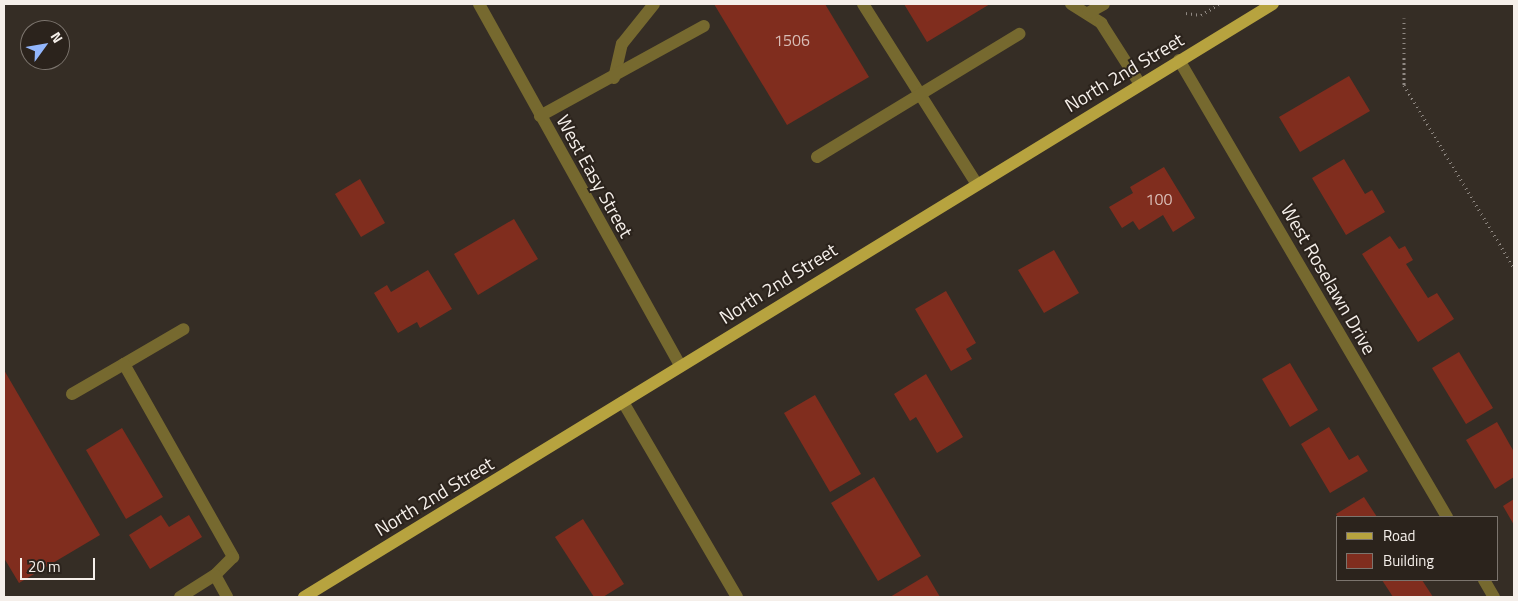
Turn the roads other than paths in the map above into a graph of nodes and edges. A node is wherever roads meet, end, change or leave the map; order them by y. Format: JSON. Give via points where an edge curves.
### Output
{"nodes":[{"id":1,"x":478,"y":4,"type":"edge"},
{"id":2,"x":654,"y":4,"type":"edge"},
{"id":3,"x":863,"y":4,"type":"edge"},
{"id":4,"x":1071,"y":4,"type":"edge"},
{"id":5,"x":1104,"y":4,"type":"edge"},
{"id":6,"x":1273,"y":4,"type":"edge"},
{"id":7,"x":1088,"y":13,"type":"junction"},
{"id":8,"x":704,"y":26,"type":"dead end"},
{"id":9,"x":1019,"y":34,"type":"dead end"},
{"id":10,"x":1179,"y":60,"type":"junction"},
{"id":11,"x":614,"y":78,"type":"junction"},
{"id":12,"x":1140,"y":84,"type":"junction"},
{"id":13,"x":919,"y":93,"type":"junction"},
{"id":14,"x":540,"y":116,"type":"junction"},
{"id":15,"x":817,"y":157,"type":"dead end"},
{"id":16,"x":976,"y":183,"type":"junction"},
{"id":17,"x":184,"y":329,"type":"dead end"},
{"id":18,"x":124,"y":364,"type":"junction"},
{"id":19,"x":680,"y":365,"type":"junction"},
{"id":20,"x":72,"y":394,"type":"dead end"},
{"id":21,"x":624,"y":402,"type":"junction"},
{"id":22,"x":1446,"y":516,"type":"edge"},
{"id":23,"x":215,"y":575,"type":"junction"},
{"id":24,"x":1485,"y":581,"type":"edge"},
{"id":25,"x":180,"y":597,"type":"edge"},
{"id":26,"x":228,"y":597,"type":"edge"},
{"id":27,"x":304,"y":597,"type":"edge"},
{"id":28,"x":737,"y":597,"type":"edge"},
{"id":29,"x":1494,"y":597,"type":"edge"}],
"edges":[{"from":1,"to":14,"type":"street","name":"West Easy Street"},
{"from":2,"to":11,"type":"street","via":[[642,13],[622,44]]},
{"from":3,"to":13,"type":"street"},
{"from":4,"to":7,"type":"street"},
{"from":5,"to":7,"type":"street"},
{"from":6,"to":10,"type":"main road","name":"North 2nd Street"},
{"from":7,"to":12,"type":"street","via":[[1101,23]]},
{"from":8,"to":11,"type":"street"},
{"from":9,"to":13,"type":"street"},
{"from":10,"to":12,"type":"main road","name":"North 2nd Street"},
{"from":10,"to":22,"type":"street","name":"West Roselawn Drive"},
{"from":11,"to":14,"type":"street"},
{"from":12,"to":16,"type":"main road","name":"North 2nd Street"},
{"from":13,"to":15,"type":"street"},
{"from":13,"to":16,"type":"street"},
{"from":14,"to":19,"type":"street","name":"West Easy Street"},
{"from":16,"to":19,"type":"main road","name":"North 2nd Street"},
{"from":17,"to":18,"type":"street"},
{"from":18,"to":20,"type":"street"},
{"from":18,"to":23,"type":"street","via":[[233,557]]},
{"from":19,"to":21,"type":"main road","name":"North 2nd Street"},
{"from":21,"to":27,"type":"main road","name":"North 2nd Street"},
{"from":21,"to":28,"type":"street"},
{"from":23,"to":25,"type":"street"},
{"from":23,"to":26,"type":"street"},
{"from":24,"to":29,"type":"street"}]}
